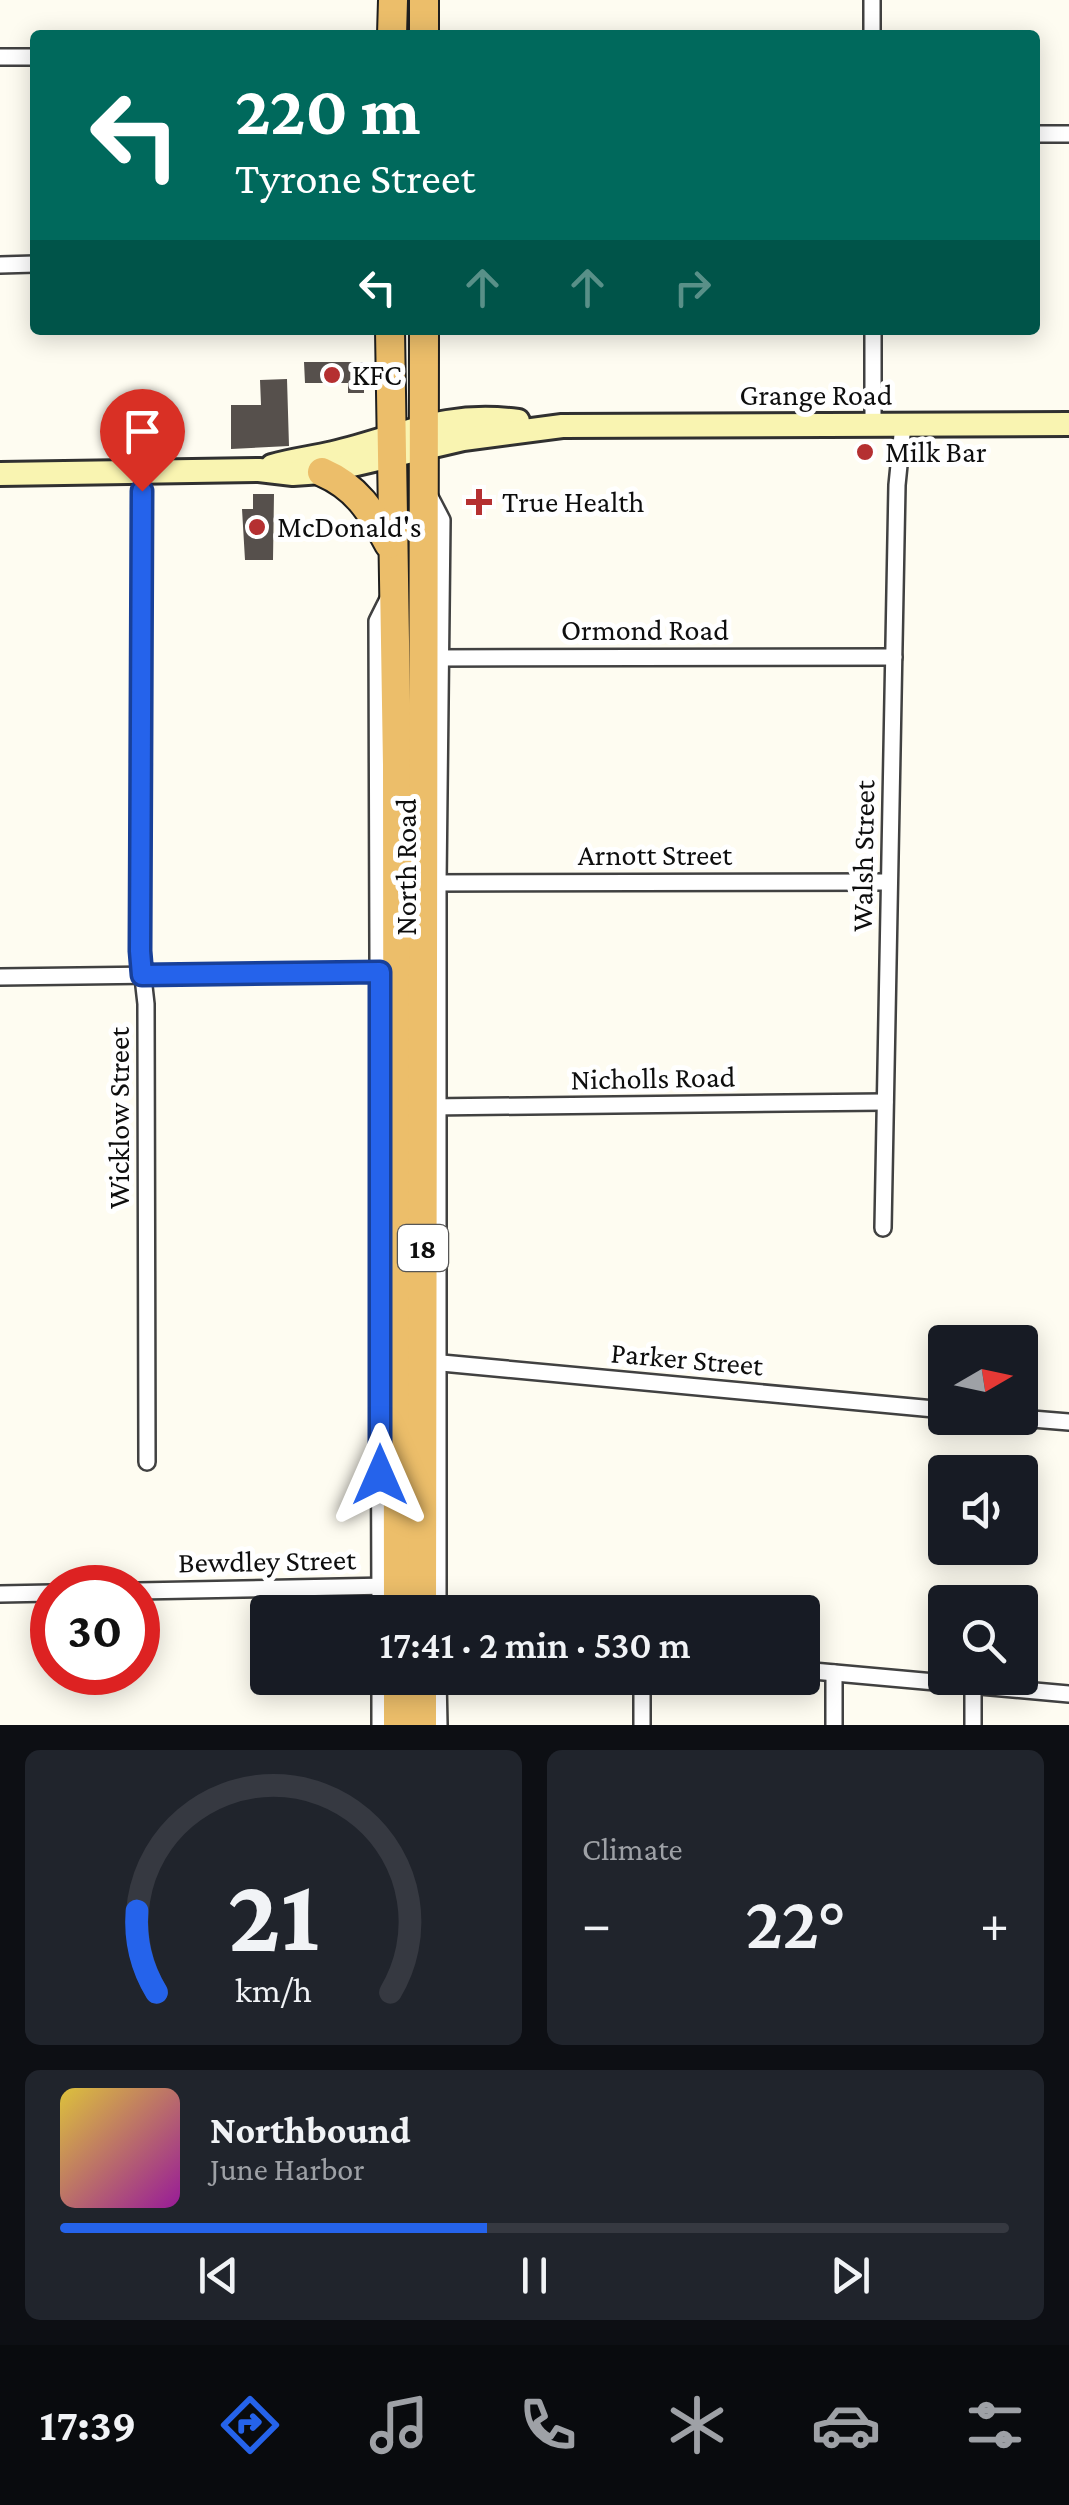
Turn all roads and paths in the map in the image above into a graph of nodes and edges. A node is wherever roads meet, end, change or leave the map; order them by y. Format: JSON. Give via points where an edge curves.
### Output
{"nodes":[{"id":1,"x":393,"y":0,"type":"edge"},
{"id":2,"x":424,"y":0,"type":"edge"},
{"id":3,"x":872,"y":0,"type":"edge"},
{"id":4,"x":392,"y":30,"type":"edge"},
{"id":5,"x":424,"y":30,"type":"edge"},
{"id":6,"x":872,"y":30,"type":"edge"},
{"id":7,"x":30,"y":56,"type":"edge"},
{"id":8,"x":0,"y":57,"type":"edge"},
{"id":9,"x":1040,"y":134,"type":"edge"},
{"id":10,"x":1069,"y":134,"type":"edge"},
{"id":11,"x":0,"y":264,"type":"edge"},
{"id":12,"x":30,"y":264,"type":"edge"},
{"id":13,"x":424,"y":335,"type":"edge"},
{"id":14,"x":874,"y":335,"type":"edge"},
{"id":15,"x":390,"y":336,"type":"edge"},
{"id":16,"x":1069,"y":424,"type":"edge"},
{"id":17,"x":889,"y":425,"type":"junction"},
{"id":18,"x":424,"y":437,"type":"junction"},
{"id":19,"x":391,"y":446,"type":"junction"},
{"id":20,"x":259,"y":470,"type":"junction"},
{"id":21,"x":322,"y":472,"type":"junction"},
{"id":22,"x":142,"y":473,"type":"junction"},
{"id":23,"x":0,"y":474,"type":"edge"},
{"id":24,"x":394,"y":548,"type":"junction"},
{"id":25,"x":395,"y":584,"type":"junction"},
{"id":26,"x":894,"y":657,"type":"junction"},
{"id":27,"x":420,"y":659,"type":"junction"},
{"id":28,"x":890,"y":882,"type":"junction"},
{"id":29,"x":430,"y":883,"type":"junction"},
{"id":30,"x":399,"y":972,"type":"junction"},
{"id":31,"x":142,"y":975,"type":"junction"},
{"id":32,"x":0,"y":976,"type":"edge"},
{"id":33,"x":885,"y":1102,"type":"junction"},
{"id":34,"x":430,"y":1107,"type":"junction"},
{"id":35,"x":883,"y":1228,"type":"dead end"},
{"id":36,"x":420,"y":1362,"type":"junction"},
{"id":37,"x":928,"y":1408,"type":"edge"},
{"id":38,"x":1038,"y":1419,"type":"edge"},
{"id":39,"x":1069,"y":1422,"type":"edge"},
{"id":40,"x":147,"y":1462,"type":"dead end"},
{"id":41,"x":160,"y":1591,"type":"edge"},
{"id":42,"x":30,"y":1593,"type":"edge"},
{"id":43,"x":0,"y":1594,"type":"edge"},
{"id":44,"x":392,"y":1595,"type":"edge"},
{"id":45,"x":422,"y":1595,"type":"edge"},
{"id":46,"x":437,"y":1595,"type":"edge"},
{"id":47,"x":820,"y":1672,"type":"edge"},
{"id":48,"x":834,"y":1673,"type":"junction"},
{"id":49,"x":928,"y":1682,"type":"edge"},
{"id":50,"x":1038,"y":1691,"type":"edge"},
{"id":51,"x":1069,"y":1694,"type":"edge"},
{"id":52,"x":380,"y":1695,"type":"edge"},
{"id":53,"x":398,"y":1695,"type":"edge"},
{"id":54,"x":422,"y":1695,"type":"edge"},
{"id":55,"x":438,"y":1695,"type":"edge"},
{"id":56,"x":642,"y":1695,"type":"edge"},
{"id":57,"x":972,"y":1695,"type":"edge"},
{"id":58,"x":380,"y":1725,"type":"edge"},
{"id":59,"x":398,"y":1725,"type":"edge"},
{"id":60,"x":422,"y":1725,"type":"edge"},
{"id":61,"x":439,"y":1725,"type":"edge"},
{"id":62,"x":642,"y":1725,"type":"edge"},
{"id":63,"x":834,"y":1725,"type":"edge"},
{"id":64,"x":973,"y":1725,"type":"edge"}],
"edges":[{"from":1,"to":4,"type":"highway"},
{"from":2,"to":5,"type":"highway"},
{"from":3,"to":6,"type":"street"},
{"from":7,"to":8,"type":"street"},
{"from":9,"to":10,"type":"street"},
{"from":11,"to":12,"type":"street"},
{"from":13,"to":15,"type":"highway"},
{"from":13,"to":18,"type":"highway","name":"North Road","number":"18"},
{"from":14,"to":17,"type":"street","name":"Walsh Street"},
{"from":15,"to":19,"type":"highway","name":"North Road","number":"18"},
{"from":16,"to":17,"type":"main road","name":"Grange Road"},
{"from":17,"to":18,"type":"main road","name":"Grange Road","via":[[562,426],[462,440]]},
{"from":17,"to":26,"type":"street","name":"Walsh Street","via":[[897,485]]},
{"from":18,"to":19,"type":"main road","name":"Grange Road"},
{"from":18,"to":27,"type":"highway","name":"North Road","number":"18"},
{"from":19,"to":20,"type":"main road","via":[[302,457]]},
{"from":19,"to":21,"type":"main road"},
{"from":19,"to":24,"type":"highway","name":"North Road","number":"18"},
{"from":20,"to":21,"type":"main road"},
{"from":20,"to":22,"type":"main road"},
{"from":21,"to":24,"type":"highway","via":[[364,500]]},
{"from":22,"to":23,"type":"main road"},
{"from":22,"to":31,"type":"street","name":"Wicklow Street"},
{"from":24,"to":25,"type":"highway","name":"North Road","number":"18"},
{"from":25,"to":27,"type":"highway","name":"North Road","number":"18"},
{"from":25,"to":30,"type":"street","name":"North Road","via":[[377,622]]},
{"from":26,"to":27,"type":"street","name":"Ormond Road"},
{"from":26,"to":28,"type":"street","name":"Walsh Street"},
{"from":27,"to":29,"type":"highway","name":"North Road","number":"18"},
{"from":27,"to":30,"type":"highway","name":"North Road","number":"18"},
{"from":28,"to":29,"type":"street","name":"Arnott Street"},
{"from":28,"to":33,"type":"street","name":"Walsh Street"},
{"from":29,"to":30,"type":"highway","name":"North Road","number":"18"},
{"from":29,"to":34,"type":"street","name":"North Road"},
{"from":30,"to":31,"type":"street"},
{"from":30,"to":34,"type":"highway","name":"North Road","number":"18"},
{"from":30,"to":36,"type":"highway","name":"North Road","number":"18"},
{"from":30,"to":44,"type":"street","name":"North Road"},
{"from":31,"to":32,"type":"street"},
{"from":31,"to":40,"type":"street","name":"Wicklow Street"},
{"from":33,"to":34,"type":"street","name":"Nicholls Road"},
{"from":33,"to":35,"type":"street","name":"Walsh Street"},
{"from":34,"to":36,"type":"highway","name":"North Road","number":"18"},
{"from":36,"to":37,"type":"street","name":"Parker Street"},
{"from":36,"to":44,"type":"highway","name":"North Road","number":"18"},
{"from":36,"to":45,"type":"highway","name":"North Road","number":"18"},
{"from":36,"to":46,"type":"street","name":"North Road"},
{"from":38,"to":39,"type":"street"},
{"from":41,"to":44,"type":"street","name":"Bewdley Street"},
{"from":42,"to":43,"type":"street"},
{"from":47,"to":48,"type":"street"},
{"from":48,"to":49,"type":"street"},
{"from":48,"to":63,"type":"street"},
{"from":50,"to":51,"type":"street"},
{"from":52,"to":58,"type":"street"},
{"from":53,"to":59,"type":"highway"},
{"from":54,"to":60,"type":"highway"},
{"from":55,"to":61,"type":"street"},
{"from":56,"to":62,"type":"street"},
{"from":57,"to":64,"type":"street"}]}
